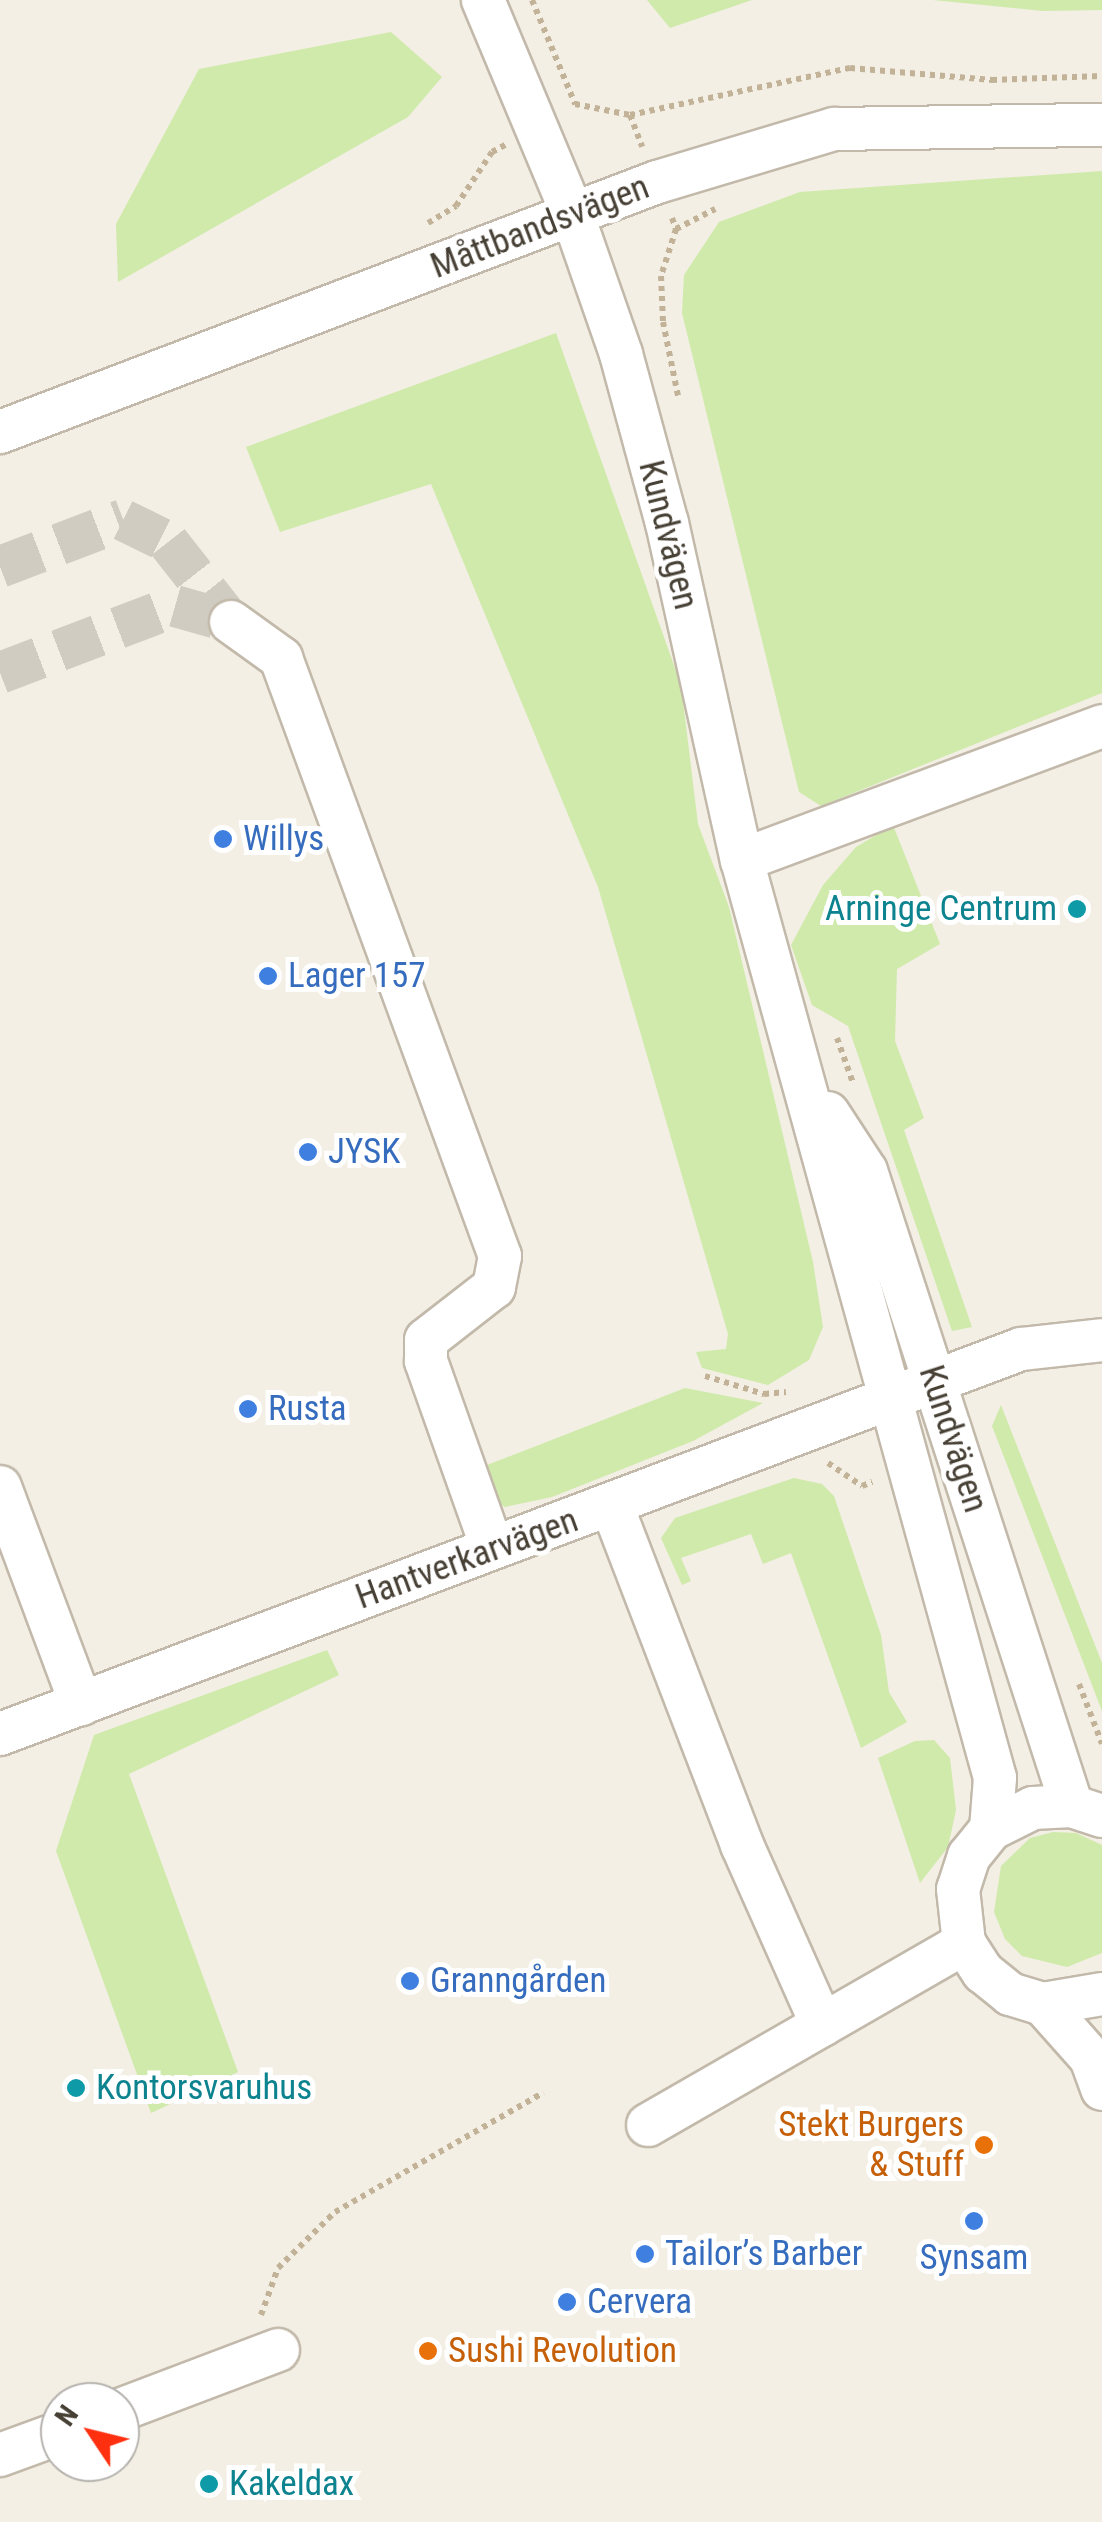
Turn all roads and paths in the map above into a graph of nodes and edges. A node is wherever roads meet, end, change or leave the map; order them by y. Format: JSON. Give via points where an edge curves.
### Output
{"nodes":[{"id":1,"x":483,"y":0,"type":"edge"},
{"id":2,"x":532,"y":0,"type":"edge"},
{"id":3,"x":1102,"y":76,"type":"edge"},
{"id":4,"x":575,"y":104,"type":"junction"},
{"id":5,"x":1102,"y":125,"type":"edge"},
{"id":6,"x":534,"y":128,"type":"junction"},
{"id":7,"x":725,"y":204,"type":"dead end"},
{"id":8,"x":572,"y":214,"type":"junction"},
{"id":9,"x":412,"y":233,"type":"dead end"},
{"id":10,"x":679,"y":400,"type":"dead end"},
{"id":11,"x":0,"y":432,"type":"edge"},
{"id":12,"x":231,"y":622,"type":"dead end"},
{"id":13,"x":1102,"y":726,"type":"edge"},
{"id":14,"x":742,"y":860,"type":"junction"},
{"id":15,"x":834,"y":1030,"type":"dead end"},
{"id":16,"x":809,"y":1084,"type":"junction"},
{"id":17,"x":858,"y":1100,"type":"dead end"},
{"id":18,"x":1102,"y":1340,"type":"edge"},
{"id":19,"x":934,"y":1381,"type":"junction"},
{"id":20,"x":888,"y":1400,"type":"junction"},
{"id":21,"x":0,"y":1487,"type":"edge"},
{"id":22,"x":612,"y":1506,"type":"junction"},
{"id":23,"x":492,"y":1548,"type":"junction"},
{"id":24,"x":82,"y":1704,"type":"junction"},
{"id":25,"x":0,"y":1734,"type":"edge"},
{"id":26,"x":1087,"y":1810,"type":"edge"},
{"id":27,"x":991,"y":1829,"type":"junction"},
{"id":28,"x":964,"y":1942,"type":"junction"},
{"id":29,"x":1102,"y":1994,"type":"edge"},
{"id":30,"x":1043,"y":2004,"type":"junction"},
{"id":31,"x":822,"y":2025,"type":"junction"},
{"id":32,"x":1102,"y":2089,"type":"edge"},
{"id":33,"x":542,"y":2093,"type":"dead end"},
{"id":34,"x":648,"y":2125,"type":"dead end"},
{"id":35,"x":267,"y":2355,"type":"joint"},
{"id":36,"x":140,"y":2403,"type":"edge"},
{"id":37,"x":40,"y":2440,"type":"edge"},
{"id":38,"x":0,"y":2455,"type":"edge"}],
"edges":[{"from":1,"to":6,"type":"street","name":"Kundvägen"},
{"from":2,"to":4,"type":"path"},
{"from":3,"to":4,"type":"path","via":[[992,80],[850,68],[630,115]]},
{"from":4,"to":6,"type":"path"},
{"from":5,"to":8,"type":"street","name":"Måttbandsvägen","via":[[834,129]]},
{"from":6,"to":8,"type":"street","name":"Kundvägen"},
{"from":6,"to":9,"type":"path","via":[[492,152],[456,206]]},
{"from":7,"to":10,"type":"path","via":[[676,229],[661,276],[662,322]]},
{"from":8,"to":11,"type":"street","name":"Måttbandsvägen"},
{"from":8,"to":14,"type":"street","name":"Kundvägen","via":[[621,354],[667,523]]},
{"from":12,"to":23,"type":"street","via":[[282,658],[500,1256],[494,1287],[426,1340],[426,1361]]},
{"from":13,"to":14,"type":"street"},
{"from":14,"to":16,"type":"street","name":"Kundvägen"},
{"from":15,"to":17,"type":"path"},
{"from":16,"to":19,"type":"street","name":"Kundvägen","via":[[866,1171]]},
{"from":16,"to":20,"type":"street","name":"Kundvägen"},
{"from":18,"to":19,"type":"street","name":"Hantverkarvägen","via":[[1021,1349]]},
{"from":19,"to":20,"type":"street","name":"Hantverkarvägen"},
{"from":19,"to":26,"type":"street","name":"Kundvägen"},
{"from":20,"to":22,"type":"street","name":"Hantverkarvägen"},
{"from":20,"to":27,"type":"street","name":"Kundvägen","via":[[994,1778]]},
{"from":21,"to":24,"type":"street"},
{"from":22,"to":23,"type":"street","name":"Hantverkarvägen"},
{"from":22,"to":31,"type":"street","via":[[656,1633]]},
{"from":23,"to":24,"type":"street","name":"Hantverkarvägen"},
{"from":24,"to":25,"type":"street","name":"Hantverkarvägen"},
{"from":26,"to":27,"type":"street","via":[[1033,1808]]},
{"from":27,"to":28,"type":"street","via":[[969,1856],[958,1889]]},
{"from":28,"to":30,"type":"street","via":[[982,1972],[1010,1994]]},
{"from":28,"to":31,"type":"street"},
{"from":29,"to":30,"type":"street"},
{"from":30,"to":32,"type":"street","via":[[1090,2058]]},
{"from":31,"to":34,"type":"street"},
{"from":33,"to":35,"type":"path","via":[[335,2212],[278,2268],[256,2330]]},
{"from":35,"to":36,"type":"street"},
{"from":37,"to":38,"type":"street"}]}
